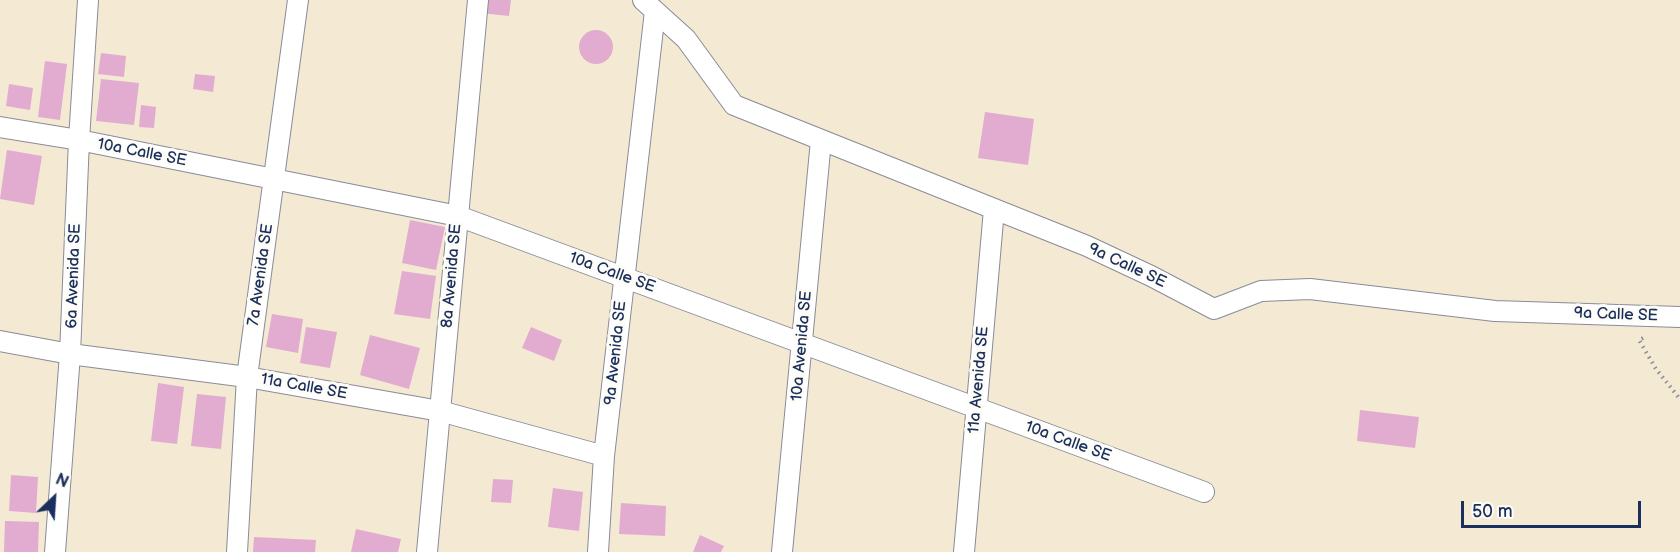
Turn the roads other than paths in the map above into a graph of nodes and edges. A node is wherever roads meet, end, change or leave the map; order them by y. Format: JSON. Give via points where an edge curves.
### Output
{"nodes":[{"id":1,"x":88,"y":0,"type":"edge"},
{"id":2,"x":298,"y":0,"type":"edge"},
{"id":3,"x":478,"y":0,"type":"edge"},
{"id":4,"x":649,"y":5,"type":"edge"},
{"id":5,"x":0,"y":127,"type":"edge"},
{"id":6,"x":821,"y":140,"type":"junction"},
{"id":7,"x":79,"y":141,"type":"junction"},
{"id":8,"x":274,"y":179,"type":"junction"},
{"id":9,"x":994,"y":209,"type":"junction"},
{"id":10,"x":458,"y":216,"type":"junction"},
{"id":11,"x":624,"y":278,"type":"junction"},
{"id":12,"x":1678,"y":317,"type":"edge"},
{"id":13,"x":0,"y":341,"type":"edge"},
{"id":14,"x":802,"y":343,"type":"junction"},
{"id":15,"x":70,"y":354,"type":"junction"},
{"id":16,"x":247,"y":377,"type":"junction"},
{"id":17,"x":976,"y":408,"type":"junction"},
{"id":18,"x":440,"y":411,"type":"junction"},
{"id":19,"x":604,"y":456,"type":"junction"},
{"id":20,"x":1204,"y":492,"type":"dead end"},
{"id":21,"x":55,"y":552,"type":"edge"},
{"id":22,"x":237,"y":552,"type":"edge"},
{"id":23,"x":427,"y":552,"type":"edge"},
{"id":24,"x":598,"y":552,"type":"edge"},
{"id":25,"x":782,"y":552,"type":"edge"},
{"id":26,"x":964,"y":552,"type":"edge"}],
"edges":[{"from":1,"to":7,"type":"street","name":"6a Avenida SE"},
{"from":2,"to":8,"type":"street","name":"7a Avenida SE"},
{"from":3,"to":10,"type":"street","name":"8a Avenida SE"},
{"from":4,"to":6,"type":"street","name":"9a Calle SE","via":[[686,39],[734,105]]},
{"from":4,"to":11,"type":"street","name":"9a Avenida SE"},
{"from":5,"to":7,"type":"street","name":"10a Calle SE"},
{"from":6,"to":9,"type":"street","name":"9a Calle SE"},
{"from":6,"to":14,"type":"street","name":"10a Avenida SE"},
{"from":7,"to":8,"type":"street","name":"10a Calle SE"},
{"from":7,"to":15,"type":"street","name":"6a Avenida SE"},
{"from":8,"to":10,"type":"street","name":"10a Calle SE"},
{"from":8,"to":16,"type":"street","name":"7a Avenida SE"},
{"from":9,"to":12,"type":"street","name":"9a Calle SE","via":[[1087,246],[1214,309],[1261,291],[1310,289],[1495,310]]},
{"from":9,"to":17,"type":"street","name":"11a Avenida SE"},
{"from":10,"to":11,"type":"street","name":"10a Calle SE"},
{"from":10,"to":18,"type":"street","name":"8a Avenida SE"},
{"from":11,"to":14,"type":"street","name":"10a Calle SE"},
{"from":11,"to":19,"type":"street","name":"9a Avenida SE"},
{"from":13,"to":15,"type":"street","name":"11a Calle SE"},
{"from":14,"to":17,"type":"street","name":"10a Calle SE"},
{"from":14,"to":25,"type":"street","name":"10a Avenida SE"},
{"from":15,"to":16,"type":"street","name":"11a Calle SE"},
{"from":15,"to":21,"type":"street","name":"6a Avenida SE"},
{"from":16,"to":18,"type":"street","name":"11a Calle SE"},
{"from":16,"to":22,"type":"street","name":"7a Avenida SE"},
{"from":17,"to":20,"type":"street","name":"10a Calle SE"},
{"from":17,"to":26,"type":"street","name":"11a Avenida SE"},
{"from":18,"to":19,"type":"street","name":"11a Calle SE"},
{"from":18,"to":23,"type":"street","name":"8a Avenida SE"},
{"from":19,"to":24,"type":"street","name":"9a Avenida SE"}]}
